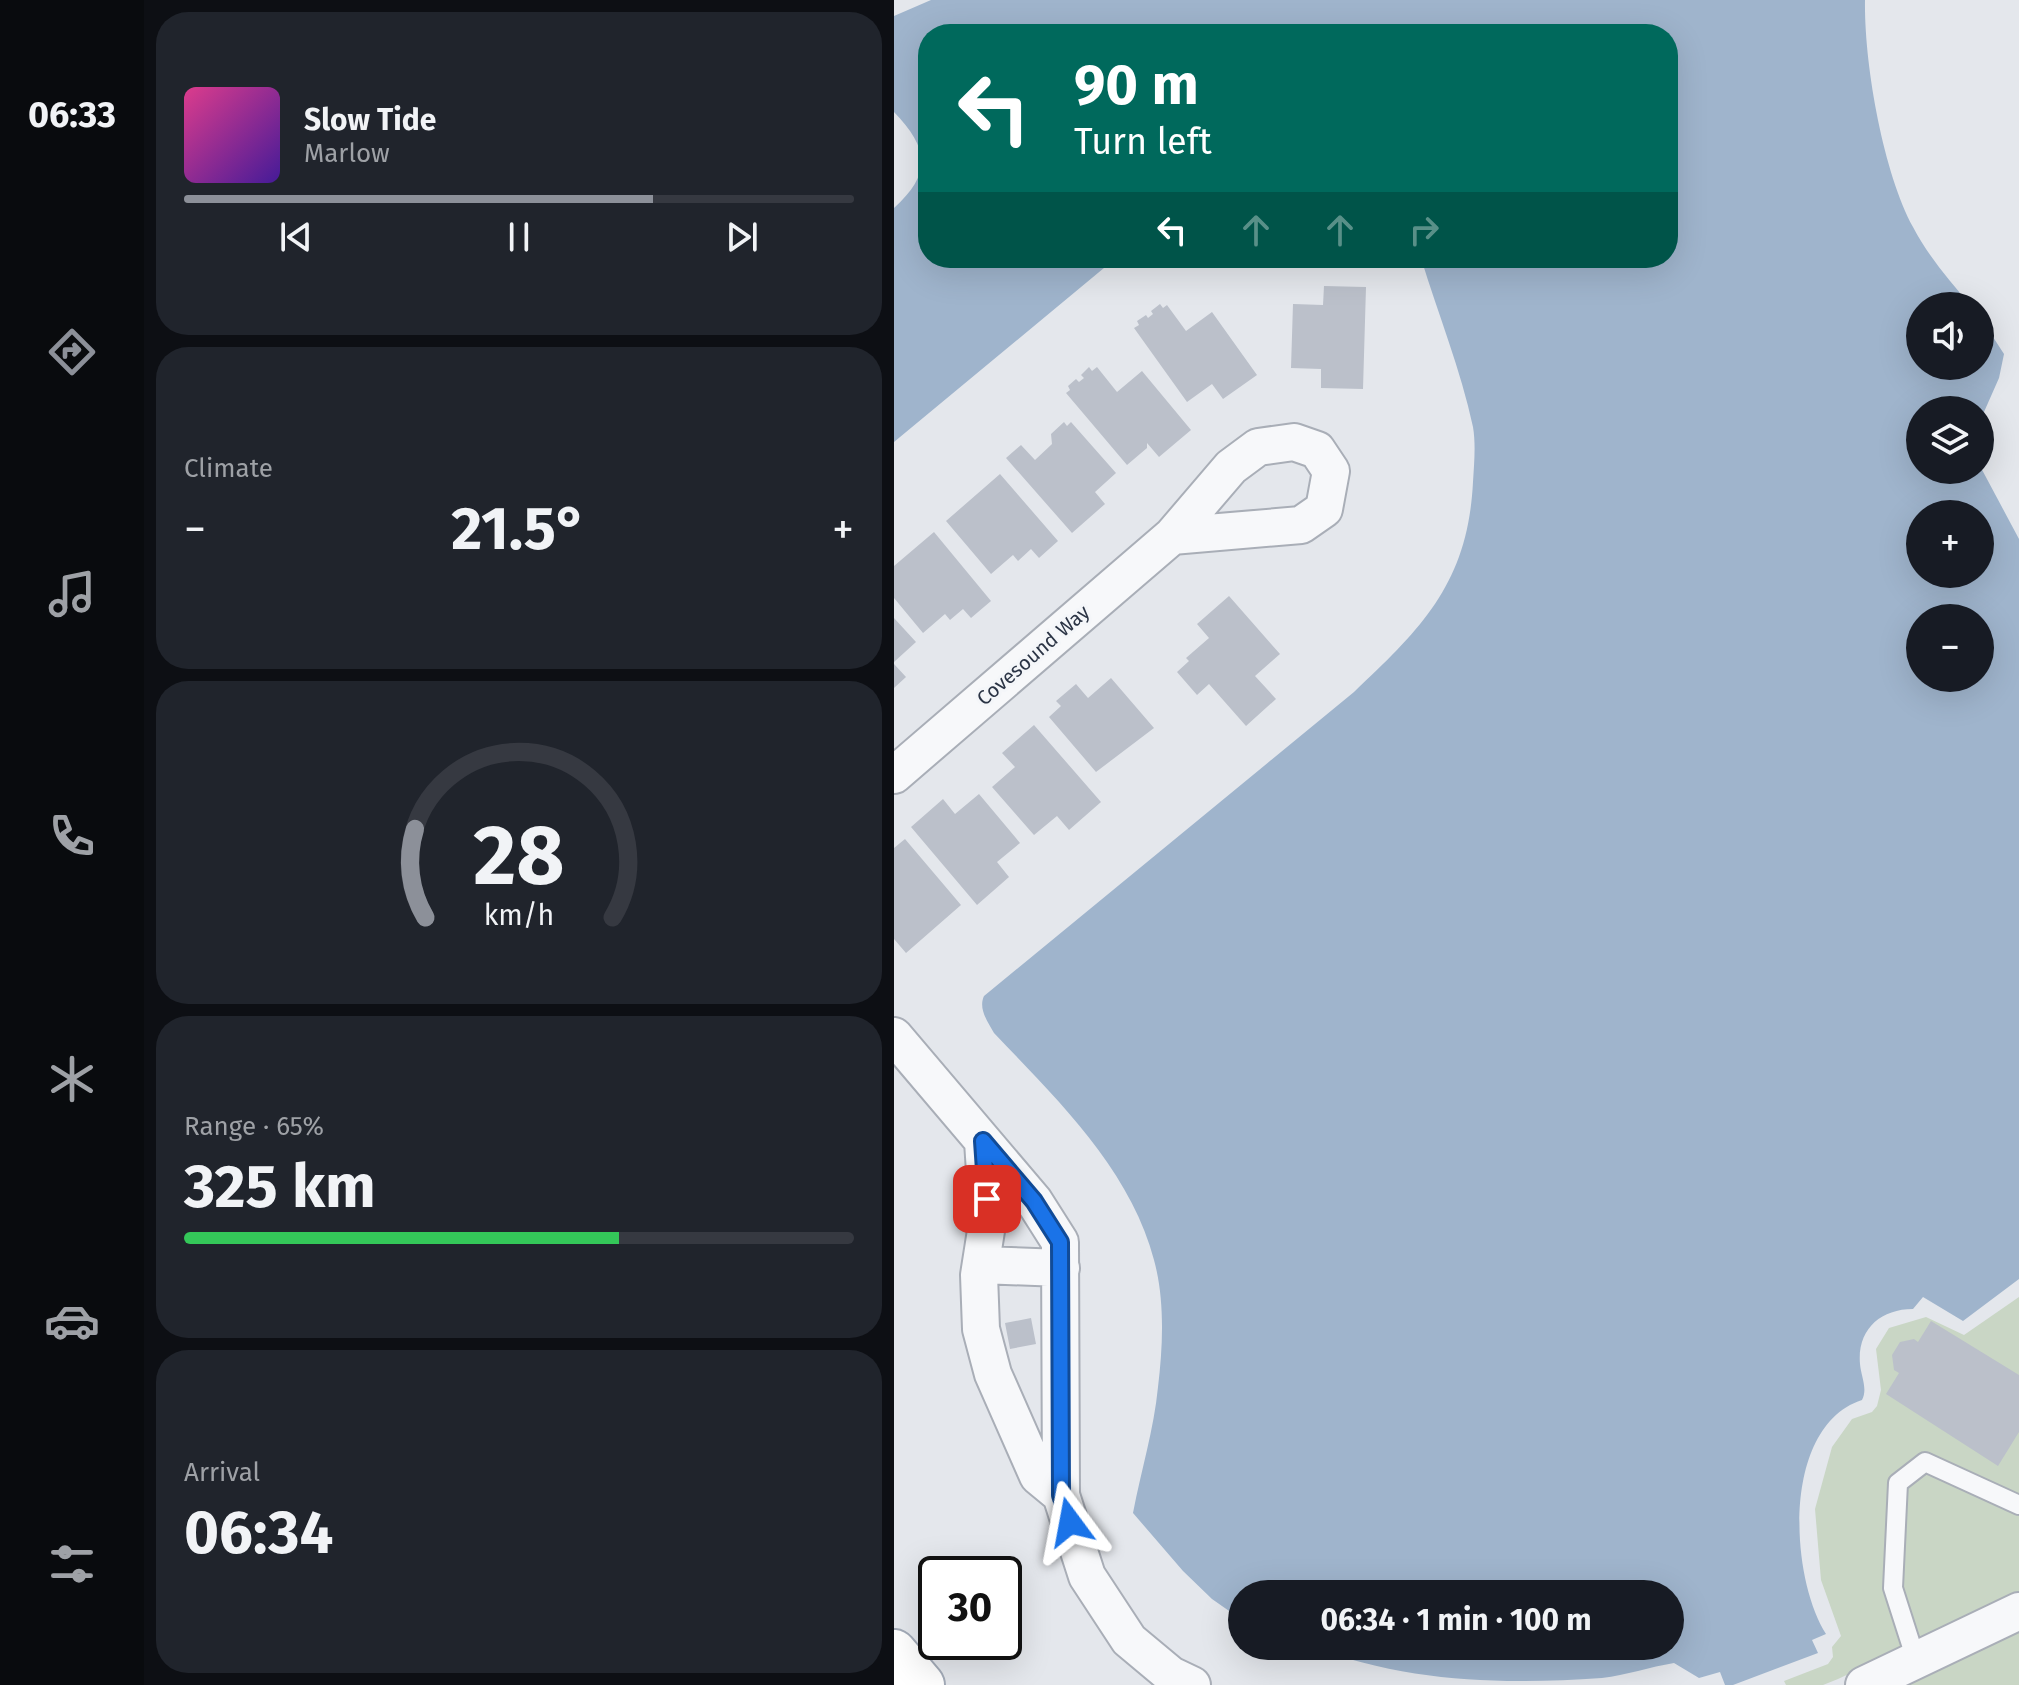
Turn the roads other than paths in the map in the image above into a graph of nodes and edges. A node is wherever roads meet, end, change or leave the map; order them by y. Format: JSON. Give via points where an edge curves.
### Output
{"nodes":[{"id":1,"x":1172,"y":536,"type":"dead end"},
{"id":2,"x":894,"y":775,"type":"edge"},
{"id":3,"x":894,"y":1036,"type":"edge"},
{"id":4,"x":983,"y":1141,"type":"junction"},
{"id":5,"x":981,"y":1265,"type":"junction"},
{"id":6,"x":1061,"y":1268,"type":"junction"},
{"id":7,"x":1061,"y":1495,"type":"junction"},
{"id":8,"x":2019,"y":1505,"type":"edge"},
{"id":9,"x":2019,"y":1611,"type":"edge"},
{"id":10,"x":894,"y":1652,"type":"edge"},
{"id":11,"x":1916,"y":1660,"type":"junction"},
{"id":12,"x":922,"y":1685,"type":"edge"},
{"id":13,"x":1192,"y":1685,"type":"edge"},
{"id":14,"x":1864,"y":1685,"type":"edge"}],
"edges":[{"from":1,"to":2,"type":"street","name":"Covesound Way"},
{"from":3,"to":4,"type":"street"},
{"from":4,"to":5,"type":"street","via":[[988,1218]]},
{"from":4,"to":6,"type":"street","via":[[1034,1201],[1060,1242]]},
{"from":5,"to":6,"type":"street"},
{"from":5,"to":7,"type":"street","via":[[981,1329],[993,1374],[1038,1476]]},
{"from":6,"to":7,"type":"street"},
{"from":7,"to":13,"type":"street","via":[[1087,1576],[1129,1640],[1171,1675]]},
{"from":8,"to":11,"type":"lane","via":[[1925,1462],[1898,1483],[1893,1588]]},
{"from":9,"to":11,"type":"street"},
{"from":10,"to":12,"type":"main road"},
{"from":11,"to":14,"type":"street"}]}
